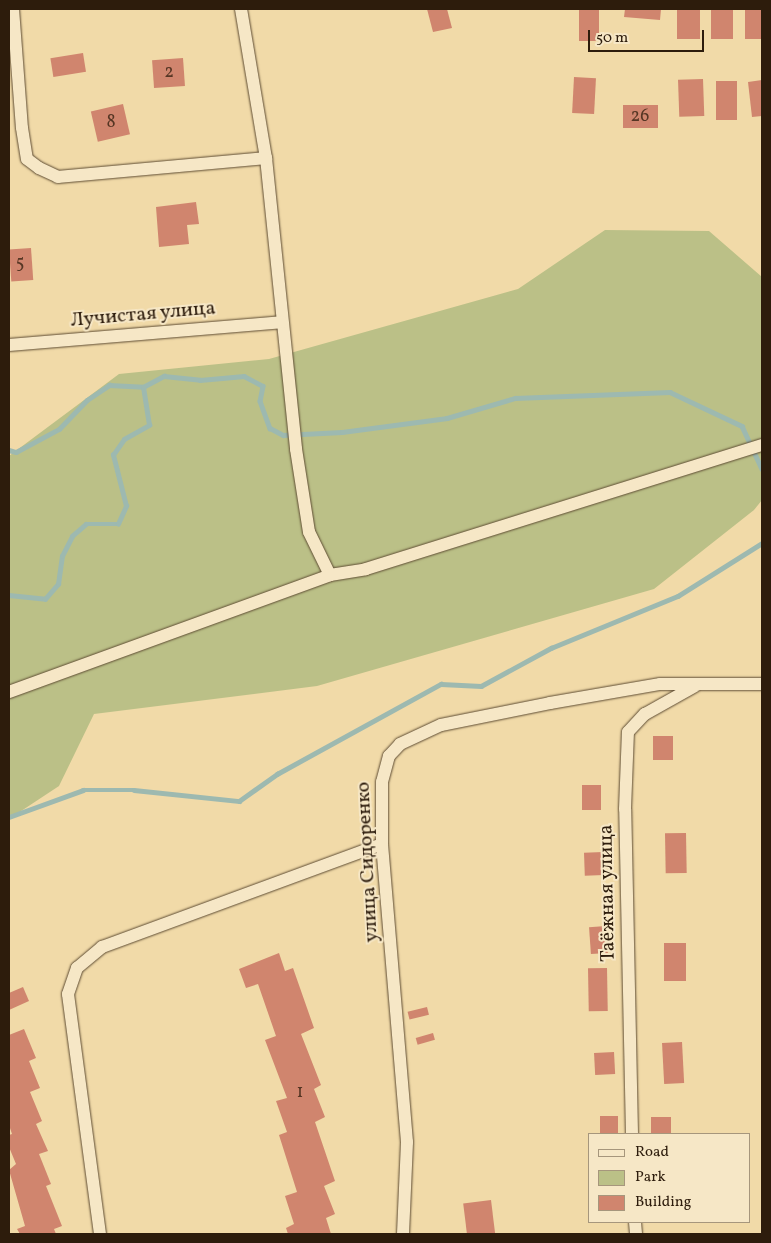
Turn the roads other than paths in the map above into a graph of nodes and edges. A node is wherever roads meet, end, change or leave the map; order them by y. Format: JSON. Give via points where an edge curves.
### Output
{"nodes":[{"id":1,"x":13,"y":9,"type":"edge"},
{"id":2,"x":241,"y":9,"type":"edge"},
{"id":3,"x":266,"y":158,"type":"junction"},
{"id":4,"x":281,"y":322,"type":"junction"},
{"id":5,"x":9,"y":345,"type":"edge"},
{"id":6,"x":762,"y":445,"type":"edge"},
{"id":7,"x":330,"y":575,"type":"junction"},
{"id":8,"x":762,"y":684,"type":"edge"},
{"id":9,"x":695,"y":686,"type":"junction"},
{"id":10,"x":9,"y":692,"type":"edge"},
{"id":11,"x":382,"y":844,"type":"junction"},
{"id":12,"x":632,"y":1133,"type":"edge"},
{"id":13,"x":100,"y":1234,"type":"edge"},
{"id":14,"x":403,"y":1234,"type":"edge"}],
"edges":[{"from":1,"to":3,"type":"street","via":[[22,128],[27,158],[39,168],[58,176]]},
{"from":2,"to":3,"type":"street"},
{"from":3,"to":4,"type":"street"},
{"from":4,"to":5,"type":"street","name":"Лучистая улица"},
{"from":4,"to":7,"type":"street","via":[[309,532]]},
{"from":6,"to":7,"type":"street","via":[[366,569]]},
{"from":7,"to":10,"type":"street"},
{"from":8,"to":9,"type":"street","name":"улица Сидоренко"},
{"from":9,"to":11,"type":"street","name":"улица Сидоренко","via":[[660,684],[622,690],[420,731],[400,744],[384,768]]},
{"from":9,"to":12,"type":"street","name":"Таёжная улица","via":[[645,714],[628,732],[625,809]]},
{"from":11,"to":13,"type":"street","via":[[102,947],[77,968],[68,994]]},
{"from":11,"to":14,"type":"street","name":"улица Сидоренко","via":[[407,1142]]}]}
